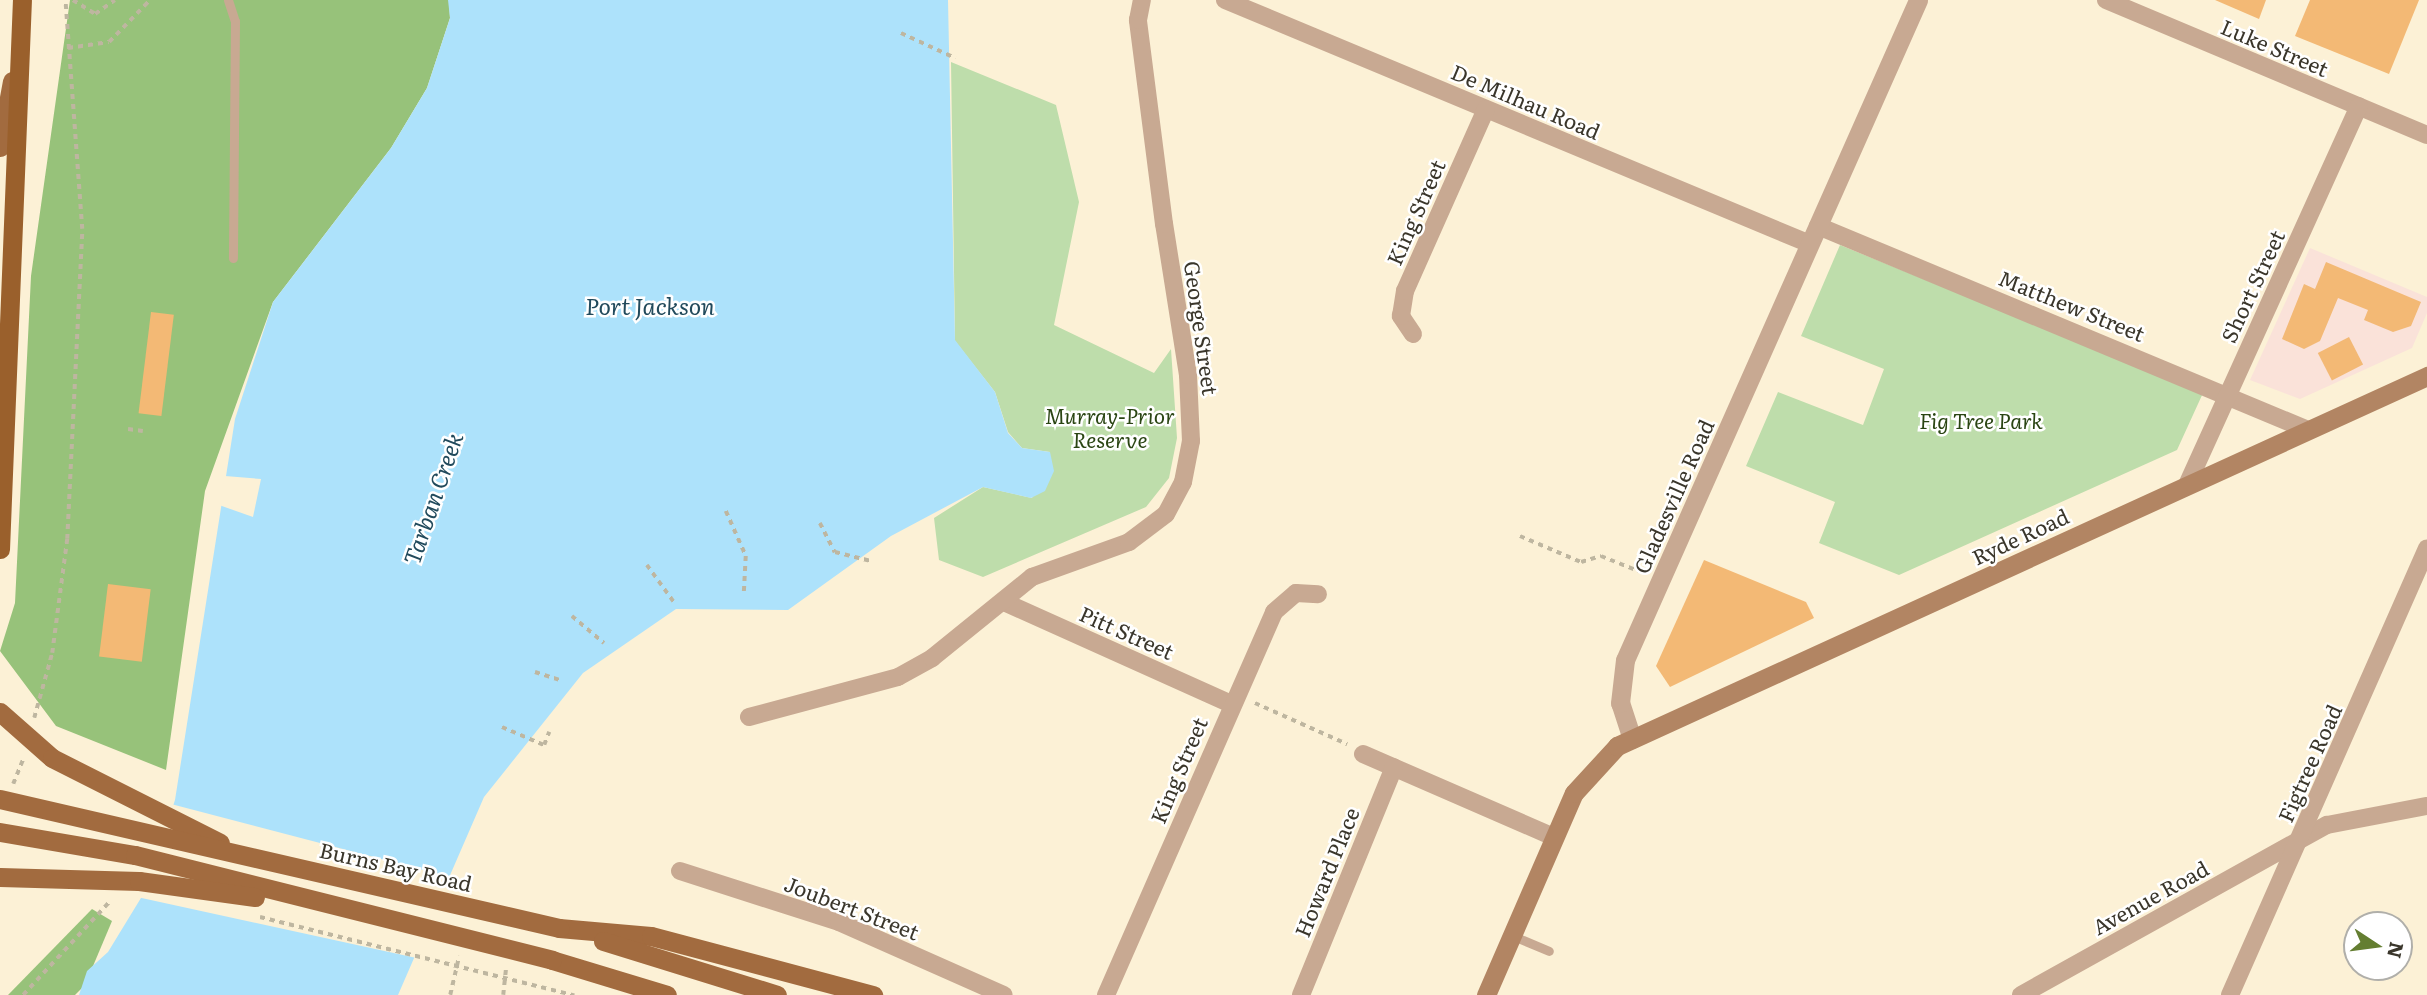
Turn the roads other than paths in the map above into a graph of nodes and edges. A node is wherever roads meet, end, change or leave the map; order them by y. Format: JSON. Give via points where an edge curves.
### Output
{"nodes":[{"id":1,"x":22,"y":0,"type":"edge"},
{"id":2,"x":228,"y":0,"type":"edge"},
{"id":3,"x":1142,"y":0,"type":"edge"},
{"id":4,"x":1226,"y":0,"type":"edge"},
{"id":5,"x":1918,"y":0,"type":"edge"},
{"id":6,"x":2106,"y":0,"type":"edge"},
{"id":7,"x":2359,"y":106,"type":"junction"},
{"id":8,"x":1486,"y":109,"type":"junction"},
{"id":9,"x":2427,"y":135,"type":"edge"},
{"id":10,"x":0,"y":147,"type":"edge"},
{"id":11,"x":1814,"y":235,"type":"junction"},
{"id":12,"x":233,"y":258,"type":"dead end"},
{"id":13,"x":1413,"y":334,"type":"dead end"},
{"id":14,"x":2427,"y":376,"type":"edge"},
{"id":15,"x":2228,"y":394,"type":"junction"},
{"id":16,"x":2308,"y":430,"type":"junction"},
{"id":17,"x":2188,"y":485,"type":"junction"},
{"id":18,"x":0,"y":549,"type":"edge"},
{"id":19,"x":2427,"y":549,"type":"edge"},
{"id":20,"x":1318,"y":594,"type":"dead end"},
{"id":21,"x":1004,"y":602,"type":"junction"},
{"id":22,"x":1231,"y":704,"type":"junction"},
{"id":23,"x":0,"y":712,"type":"edge"},
{"id":24,"x":749,"y":717,"type":"dead end"},
{"id":25,"x":1632,"y":739,"type":"junction"},
{"id":26,"x":1363,"y":754,"type":"road end"},
{"id":27,"x":1394,"y":767,"type":"junction"},
{"id":28,"x":5,"y":794,"type":"edge"},
{"id":29,"x":2427,"y":806,"type":"edge"},
{"id":30,"x":0,"y":832,"type":"edge"},
{"id":31,"x":1554,"y":837,"type":"junction"},
{"id":32,"x":2301,"y":839,"type":"junction"},
{"id":33,"x":233,"y":851,"type":"junction"},
{"id":34,"x":680,"y":870,"type":"dead end"},
{"id":35,"x":0,"y":877,"type":"edge"},
{"id":36,"x":323,"y":905,"type":"junction"},
{"id":37,"x":559,"y":928,"type":"junction"},
{"id":38,"x":1511,"y":935,"type":"junction"},
{"id":39,"x":1549,"y":951,"type":"dead end"},
{"id":40,"x":552,"y":960,"type":"junction"},
{"id":41,"x":633,"y":995,"type":"edge"},
{"id":42,"x":667,"y":995,"type":"edge"},
{"id":43,"x":777,"y":995,"type":"edge"},
{"id":44,"x":873,"y":995,"type":"edge"},
{"id":45,"x":1004,"y":995,"type":"edge"},
{"id":46,"x":1106,"y":995,"type":"edge"},
{"id":47,"x":1301,"y":995,"type":"edge"},
{"id":48,"x":1486,"y":995,"type":"edge"},
{"id":49,"x":2021,"y":995,"type":"edge"},
{"id":50,"x":2230,"y":995,"type":"edge"}],
"edges":[{"from":1,"to":10,"type":"main road"},
{"from":1,"to":18,"type":"highway"},
{"from":2,"to":12,"type":"lane","via":[[235,21]]},
{"from":3,"to":21,"type":"street","name":"George Street","via":[[1139,20],[1164,225],[1188,375],[1191,441],[1183,482],[1166,514],[1129,541],[1032,577]]},
{"from":4,"to":8,"type":"street","name":"De Milhau Road"},
{"from":5,"to":11,"type":"street","name":"Gladesville Road"},
{"from":6,"to":7,"type":"street","name":"Luke Street"},
{"from":7,"to":9,"type":"street","name":"Luke Street"},
{"from":7,"to":15,"type":"street","name":"Short Street"},
{"from":8,"to":11,"type":"street","name":"De Milhau Road"},
{"from":8,"to":13,"type":"street","name":"King Street","via":[[1405,291],[1401,316]]},
{"from":11,"to":15,"type":"street","name":"Matthew Street"},
{"from":11,"to":25,"type":"street","name":"Gladesville Road","via":[[1625,660],[1620,703]]},
{"from":14,"to":16,"type":"main road","name":"Ryde Road"},
{"from":15,"to":16,"type":"street","name":"Matthew Street"},
{"from":15,"to":17,"type":"street","name":"Short Street"},
{"from":16,"to":17,"type":"main road","name":"Ryde Road"},
{"from":17,"to":25,"type":"main road","name":"Ryde Road"},
{"from":19,"to":32,"type":"street","name":"Figtree Road"},
{"from":20,"to":22,"type":"street","name":"King Street","via":[[1296,593],[1274,611]]},
{"from":21,"to":22,"type":"street","name":"Pitt Street"},
{"from":21,"to":24,"type":"street","name":"George Street","via":[[898,677]]},
{"from":22,"to":46,"type":"street","name":"King Street"},
{"from":23,"to":33,"type":"main road","bridge":true,"via":[[52,758],[118,794],[182,818]]},
{"from":25,"to":31,"type":"main road","via":[[1587,774]]},
{"from":26,"to":27,"type":"street"},
{"from":27,"to":31,"type":"street"},
{"from":27,"to":47,"type":"street","name":"Howard Place"},
{"from":28,"to":33,"type":"main road","name":"Burns Bay Road","bridge":true},
{"from":29,"to":32,"type":"street","name":"Avenue Road","via":[[2327,825]]},
{"from":30,"to":36,"type":"main road","bridge":true,"via":[[135,855]]},
{"from":31,"to":38,"type":"main road"},
{"from":32,"to":49,"type":"street","name":"Avenue Road"},
{"from":32,"to":50,"type":"street","name":"Figtree Road"},
{"from":33,"to":37,"type":"main road","name":"Burns Bay Road","bridge":true},
{"from":34,"to":45,"type":"street","name":"Joubert Street","via":[[839,922]]},
{"from":35,"to":36,"type":"main road","bridge":true,"via":[[139,881]]},
{"from":36,"to":40,"type":"main road","bridge":true},
{"from":37,"to":43,"type":"main road","name":"Burns Bay Road"},
{"from":37,"to":44,"type":"main road","via":[[651,936]]},
{"from":38,"to":39,"type":"lane"},
{"from":38,"to":48,"type":"main road"},
{"from":40,"to":41,"type":"main road"},
{"from":40,"to":42,"type":"main road"}]}
